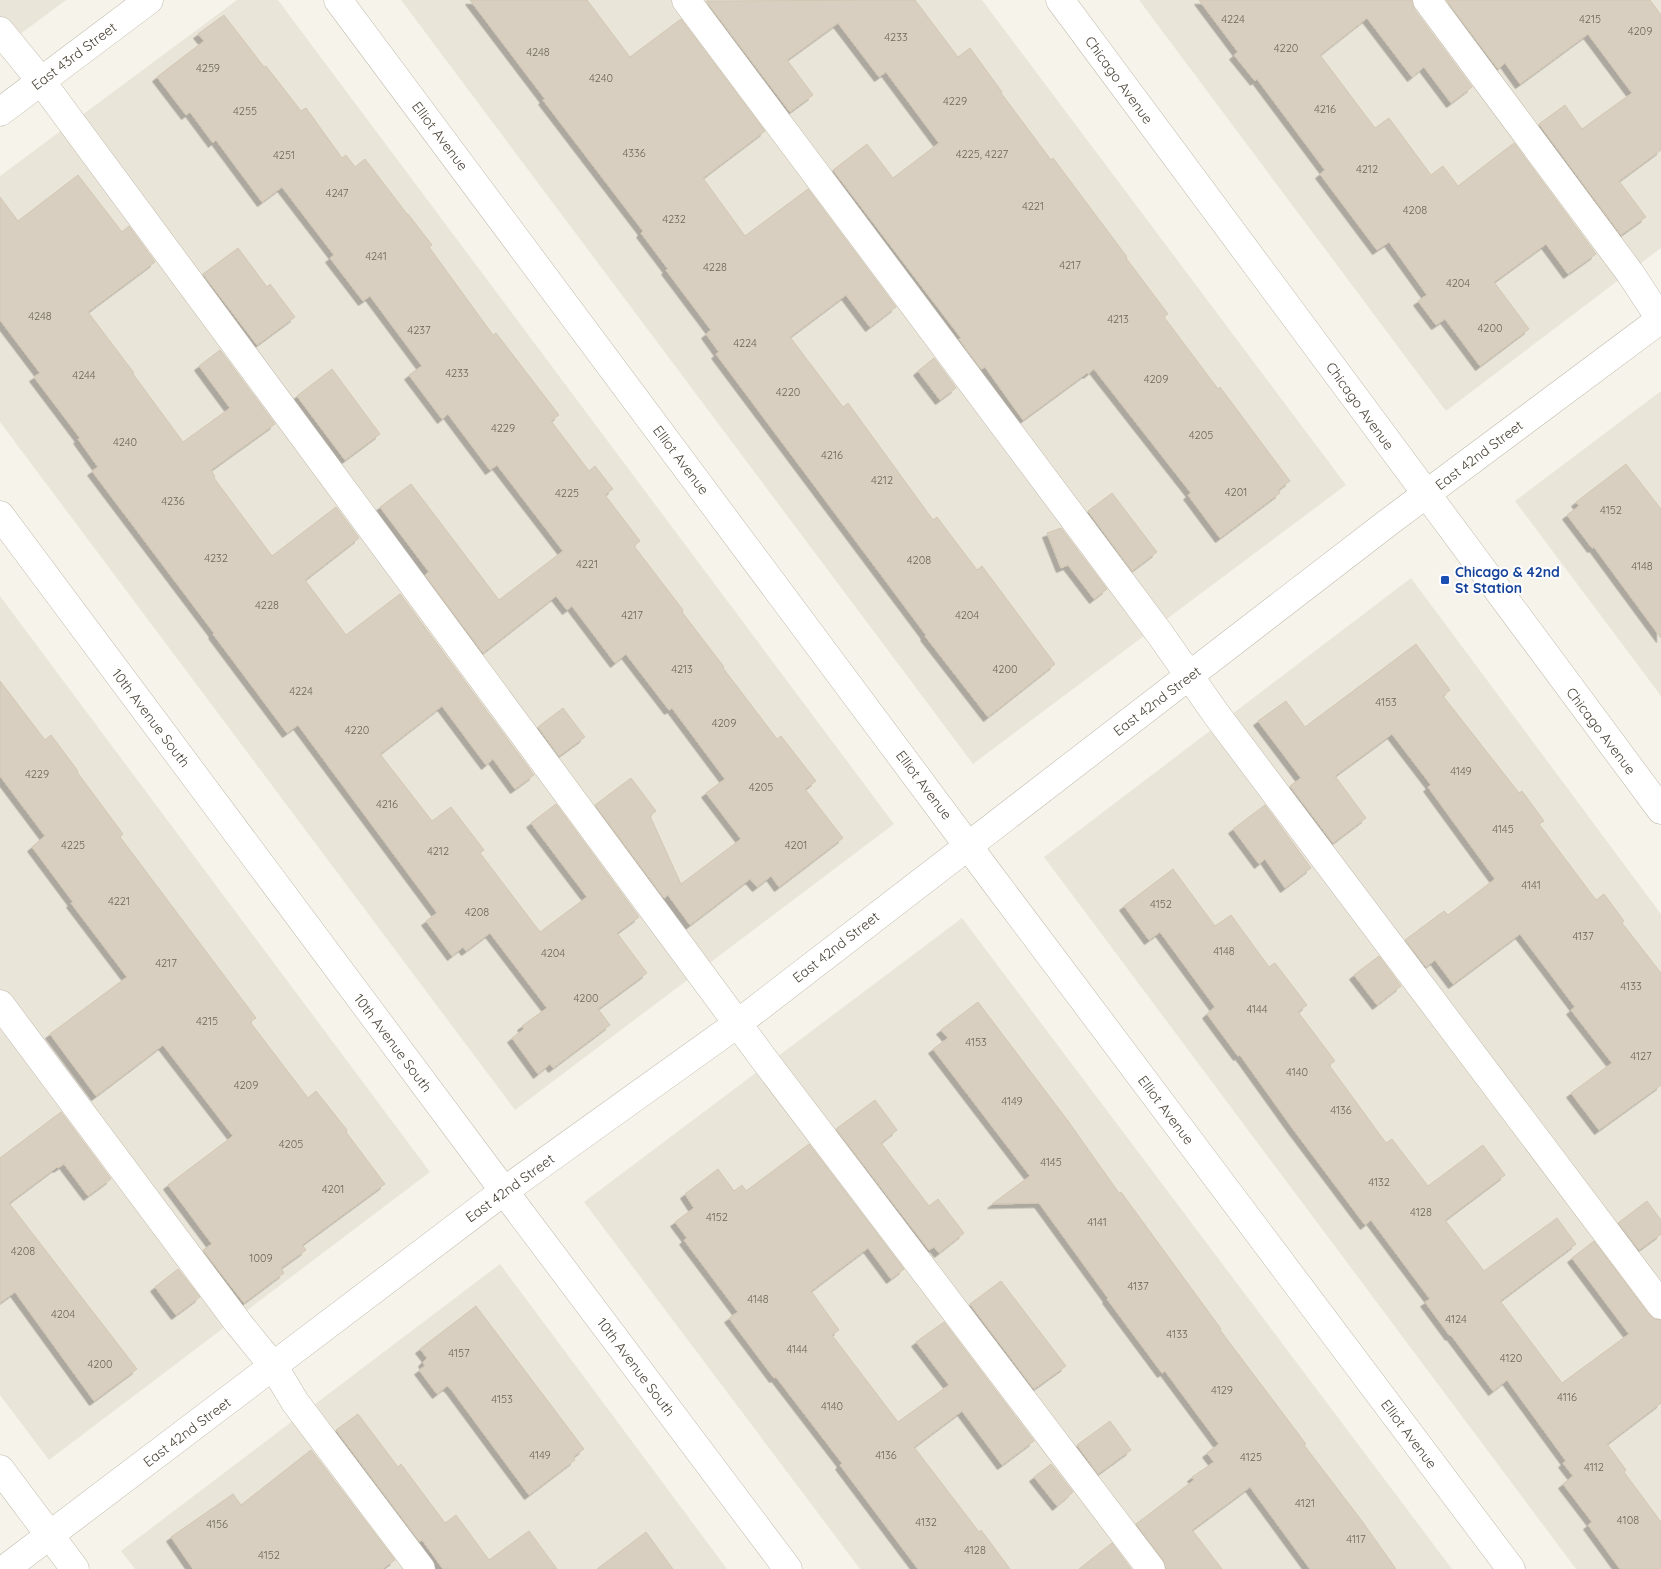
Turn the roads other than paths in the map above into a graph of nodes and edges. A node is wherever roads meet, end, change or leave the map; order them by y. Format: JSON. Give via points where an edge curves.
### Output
{"nodes":[{"id":1,"x":149,"y":0,"type":"edge"},
{"id":2,"x":338,"y":0,"type":"edge"},
{"id":3,"x":686,"y":0,"type":"edge"},
{"id":4,"x":1060,"y":0,"type":"edge"},
{"id":5,"x":1427,"y":0,"type":"edge"},
{"id":6,"x":0,"y":31,"type":"edge"},
{"id":7,"x":41,"y":81,"type":"junction"},
{"id":8,"x":0,"y":112,"type":"edge"},
{"id":9,"x":1661,"y":320,"type":"edge"},
{"id":10,"x":1426,"y":495,"type":"junction"},
{"id":11,"x":0,"y":515,"type":"edge"},
{"id":12,"x":1190,"y":675,"type":"junction"},
{"id":13,"x":1661,"y":810,"type":"edge"},
{"id":14,"x":968,"y":845,"type":"junction"},
{"id":15,"x":0,"y":1004,"type":"edge"},
{"id":16,"x":737,"y":1024,"type":"junction"},
{"id":17,"x":504,"y":1191,"type":"junction"},
{"id":18,"x":1661,"y":1305,"type":"edge"},
{"id":19,"x":274,"y":1367,"type":"junction"},
{"id":20,"x":0,"y":1469,"type":"edge"},
{"id":21,"x":51,"y":1536,"type":"junction"},
{"id":22,"x":5,"y":1569,"type":"edge"},
{"id":23,"x":75,"y":1569,"type":"edge"},
{"id":24,"x":421,"y":1569,"type":"edge"},
{"id":25,"x":788,"y":1569,"type":"edge"},
{"id":26,"x":1151,"y":1569,"type":"edge"},
{"id":27,"x":1510,"y":1569,"type":"edge"}],
"edges":[{"from":1,"to":7,"type":"street","name":"East 43rd Street"},
{"from":2,"to":14,"type":"street","name":"Elliot Avenue"},
{"from":3,"to":12,"type":"street"},
{"from":4,"to":10,"type":"street","name":"Chicago Avenue"},
{"from":5,"to":9,"type":"street","via":[[1630,273]]},
{"from":6,"to":7,"type":"street"},
{"from":7,"to":8,"type":"street","name":"East 43rd Street"},
{"from":7,"to":16,"type":"street"},
{"from":9,"to":10,"type":"street","name":"East 42nd Street"},
{"from":10,"to":12,"type":"street","name":"East 42nd Street"},
{"from":10,"to":13,"type":"street","name":"Chicago Avenue"},
{"from":11,"to":17,"type":"street","name":"10th Avenue South"},
{"from":12,"to":14,"type":"street","name":"East 42nd Street"},
{"from":12,"to":18,"type":"street","via":[[1216,714]]},
{"from":14,"to":16,"type":"street","name":"East 42nd Street"},
{"from":14,"to":27,"type":"street","name":"Elliot Avenue"},
{"from":15,"to":19,"type":"street"},
{"from":16,"to":17,"type":"street","name":"East 42nd Street"},
{"from":16,"to":26,"type":"street"},
{"from":17,"to":19,"type":"street","name":"East 42nd Street"},
{"from":17,"to":25,"type":"street","name":"10th Avenue South"},
{"from":19,"to":21,"type":"street","name":"East 42nd Street"},
{"from":19,"to":24,"type":"street","via":[[295,1402]]},
{"from":20,"to":21,"type":"street"},
{"from":21,"to":22,"type":"street","name":"East 42nd Street"},
{"from":21,"to":23,"type":"street"}]}
